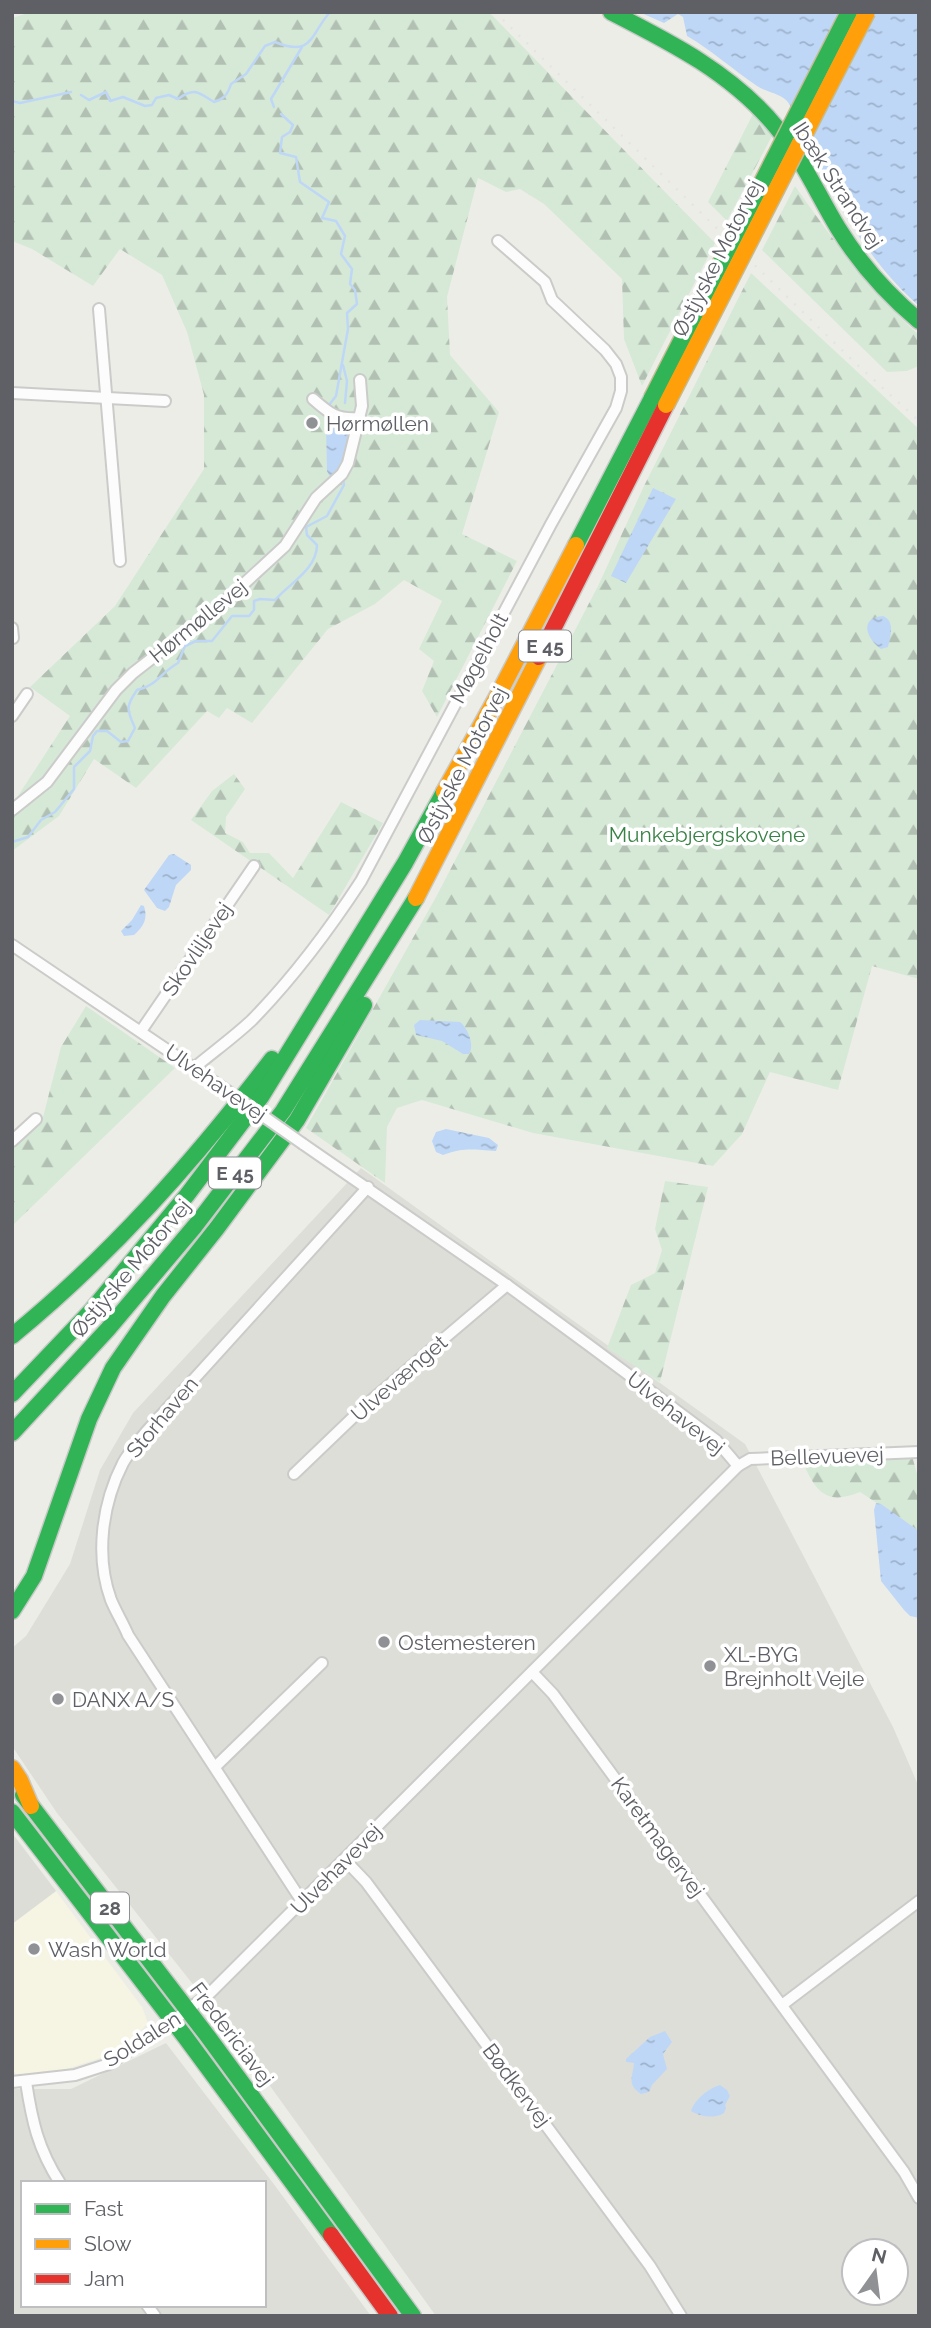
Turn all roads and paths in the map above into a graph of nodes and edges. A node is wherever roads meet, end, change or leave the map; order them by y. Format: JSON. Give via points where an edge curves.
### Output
{"nodes":[{"id":1,"x":611,"y":12,"type":"edge"},
{"id":2,"x":849,"y":12,"type":"edge"},
{"id":3,"x":867,"y":12,"type":"edge"},
{"id":4,"x":498,"y":241,"type":"dead end"},
{"id":5,"x":99,"y":309,"type":"dead end"},
{"id":6,"x":919,"y":321,"type":"edge"},
{"id":7,"x":360,"y":380,"type":"dead end"},
{"id":8,"x":12,"y":393,"type":"edge"},
{"id":9,"x":106,"y":399,"type":"junction"},
{"id":10,"x":313,"y":399,"type":"dead end"},
{"id":11,"x":165,"y":401,"type":"dead end"},
{"id":12,"x":659,"y":401,"type":"junction"},
{"id":13,"x":360,"y":418,"type":"junction"},
{"id":14,"x":120,"y":561,"type":"dead end"},
{"id":15,"x":12,"y":628,"type":"edge"},
{"id":16,"x":13,"y":638,"type":"edge"},
{"id":17,"x":27,"y":694,"type":"dead end"},
{"id":18,"x":12,"y":716,"type":"edge"},
{"id":19,"x":12,"y":810,"type":"edge"},
{"id":20,"x":254,"y":866,"type":"dead end"},
{"id":21,"x":423,"y":887,"type":"junction"},
{"id":22,"x":12,"y":945,"type":"edge"},
{"id":23,"x":346,"y":960,"type":"junction"},
{"id":24,"x":141,"y":1031,"type":"junction"},
{"id":25,"x":194,"y":1068,"type":"junction"},
{"id":26,"x":36,"y":1119,"type":"dead end"},
{"id":27,"x":15,"y":1134,"type":"edge"},
{"id":28,"x":368,"y":1187,"type":"junction"},
{"id":29,"x":508,"y":1285,"type":"junction"},
{"id":30,"x":12,"y":1336,"type":"edge"},
{"id":31,"x":12,"y":1394,"type":"edge"},
{"id":32,"x":12,"y":1433,"type":"edge"},
{"id":33,"x":919,"y":1452,"type":"edge"},
{"id":34,"x":738,"y":1466,"type":"junction"},
{"id":35,"x":294,"y":1474,"type":"dead end"},
{"id":36,"x":12,"y":1611,"type":"edge"},
{"id":37,"x":322,"y":1663,"type":"dead end"},
{"id":38,"x":532,"y":1672,"type":"junction"},
{"id":39,"x":12,"y":1768,"type":"edge"},
{"id":40,"x":215,"y":1768,"type":"junction"},
{"id":41,"x":12,"y":1781,"type":"edge"},
{"id":42,"x":31,"y":1806,"type":"junction"},
{"id":43,"x":13,"y":1812,"type":"edge"},
{"id":44,"x":345,"y":1860,"type":"junction"},
{"id":45,"x":919,"y":1901,"type":"edge"},
{"id":46,"x":303,"y":1903,"type":"junction"},
{"id":47,"x":782,"y":2005,"type":"junction"},
{"id":48,"x":188,"y":2010,"type":"junction"},
{"id":49,"x":173,"y":2021,"type":"junction"},
{"id":50,"x":26,"y":2081,"type":"junction"},
{"id":51,"x":12,"y":2082,"type":"edge"},
{"id":52,"x":281,"y":2136,"type":"junction"},
{"id":53,"x":59,"y":2181,"type":"edge"},
{"id":54,"x":919,"y":2198,"type":"edge"},
{"id":55,"x":390,"y":2316,"type":"edge"},
{"id":56,"x":413,"y":2316,"type":"edge"},
{"id":57,"x":681,"y":2316,"type":"edge"}],
"edges":[{"from":1,"to":6,"type":"main road","name":"Ibæk Strandvej","via":[[719,72],[761,110],[804,166],[858,257]]},
{"from":2,"to":12,"type":"main road","name":"Østjyske Motorvej","number":"E 45","bridge":true},
{"from":3,"to":12,"type":"main road","name":"Østjyske Motorvej","number":"E 45","bridge":true},
{"from":4,"to":25,"type":"street","name":"Møgelholt","via":[[545,282],[552,300],[616,365],[621,391],[615,408],[361,881],[284,984],[250,1021]]},
{"from":5,"to":9,"type":"street"},
{"from":7,"to":13,"type":"street","name":"Hørmøllevej"},
{"from":8,"to":9,"type":"street"},
{"from":9,"to":11,"type":"street"},
{"from":9,"to":14,"type":"street"},
{"from":10,"to":13,"type":"street","via":[[330,415]]},
{"from":12,"to":21,"type":"main road","name":"Østjyske Motorvej","number":"E 45"},
{"from":12,"to":23,"type":"main road","name":"Østjyske Motorvej","number":"E 45","via":[[405,863]]},
{"from":13,"to":19,"type":"street","name":"Hørmøllevej","via":[[342,474],[316,499],[285,546],[223,603],[133,673],[47,782]]},
{"from":15,"to":16,"type":"street"},
{"from":17,"to":18,"type":"street"},
{"from":20,"to":24,"type":"street","name":"Skovliljevej"},
{"from":21,"to":32,"type":"main road","name":"Østjyske Motorvej","number":"E 45","via":[[275,1121],[195,1227]]},
{"from":21,"to":36,"type":"main road","via":[[418,907],[297,1120],[113,1368],[89,1419],[34,1576]]},
{"from":22,"to":24,"type":"street","name":"Ulvehavevej"},
{"from":23,"to":30,"type":"main road","via":[[227,1119],[161,1195],[54,1304]]},
{"from":23,"to":31,"type":"main road","name":"Østjyske Motorvej","number":"E 45","via":[[261,1097],[187,1195],[91,1311]]},
{"from":24,"to":25,"type":"street","name":"Ulvehavevej"},
{"from":25,"to":28,"type":"street","name":"Ulvehavevej","bridge":true},
{"from":26,"to":27,"type":"street"},
{"from":28,"to":29,"type":"street","name":"Ulvehavevej"},
{"from":28,"to":40,"type":"street","name":"Storhaven","via":[[145,1432],[124,1460],[111,1491],[103,1548],[111,1600]]},
{"from":29,"to":34,"type":"street","name":"Ulvehavevej","via":[[716,1440]]},
{"from":29,"to":35,"type":"street","name":"Ulvevænget","via":[[368,1403]]},
{"from":33,"to":34,"type":"street","name":"Bellevuevej","via":[[750,1459]]},
{"from":34,"to":38,"type":"street","name":"Ulvehavevej"},
{"from":37,"to":40,"type":"street"},
{"from":38,"to":44,"type":"street","name":"Ulvehavevej"},
{"from":38,"to":47,"type":"street","name":"Karetmagervej","via":[[553,1694]]},
{"from":39,"to":42,"type":"main road"},
{"from":40,"to":46,"type":"street","name":"Storhaven"},
{"from":41,"to":42,"type":"main road","name":"Fredericiavej","number":"28"},
{"from":42,"to":48,"type":"main road","name":"Fredericiavej","number":"28"},
{"from":43,"to":48,"type":"main road","via":[[39,1834],[174,2008]]},
{"from":43,"to":49,"type":"main road","name":"Fredericiavej","number":"28"},
{"from":44,"to":46,"type":"street","name":"Ulvehavevej"},
{"from":44,"to":57,"type":"street","name":"Bødkervej","via":[[366,1882],[643,2256]]},
{"from":45,"to":47,"type":"street"},
{"from":46,"to":48,"type":"street","name":"Ulvehavevej"},
{"from":47,"to":54,"type":"street","name":"Karetmagervej"},
{"from":48,"to":49,"type":"street","name":"Soldalen"},
{"from":48,"to":52,"type":"main road","name":"Fredericiavej","number":"28"},
{"from":49,"to":50,"type":"street","name":"Soldalen","via":[[109,2064],[75,2075]]},
{"from":49,"to":52,"type":"main road","via":[[187,2023]]},
{"from":49,"to":55,"type":"main road","name":"Fredericiavej","number":"28"},
{"from":50,"to":51,"type":"street","name":"Soldalen"},
{"from":50,"to":53,"type":"street","via":[[37,2141]]},
{"from":52,"to":56,"type":"main road","name":"Fredericiavej","number":"28"}]}
